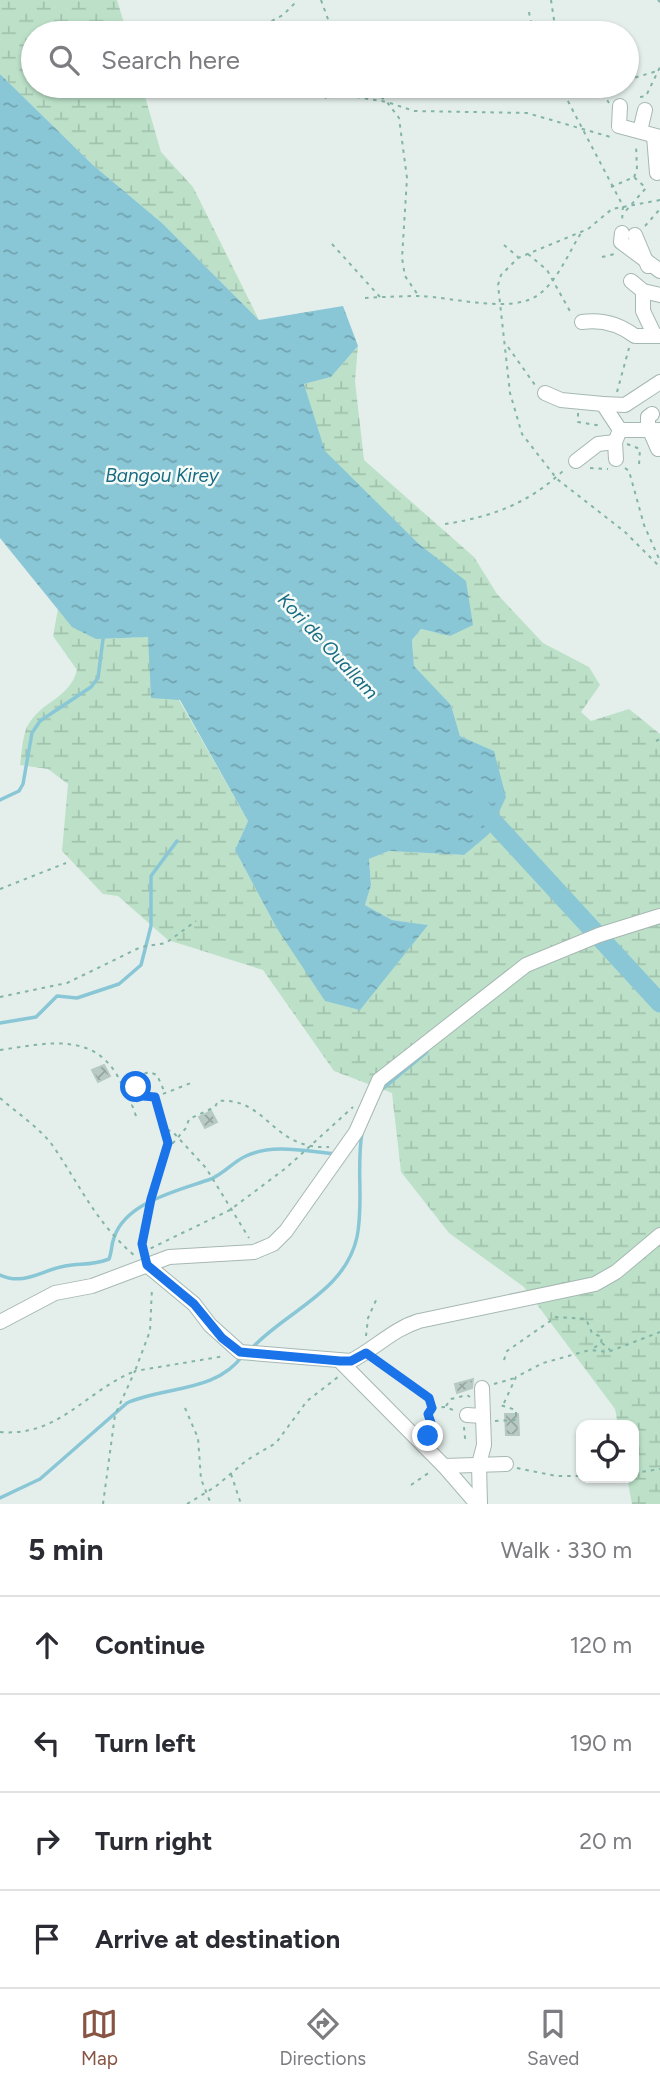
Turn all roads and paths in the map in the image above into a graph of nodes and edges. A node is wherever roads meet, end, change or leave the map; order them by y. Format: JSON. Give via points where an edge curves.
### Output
{"nodes":[{"id":1,"x":298,"y":0,"type":"edge"},
{"id":2,"x":321,"y":0,"type":"edge"},
{"id":3,"x":551,"y":0,"type":"edge"},
{"id":4,"x":529,"y":12,"type":"dead end"},
{"id":5,"x":272,"y":21,"type":"edge"},
{"id":6,"x":329,"y":21,"type":"edge"},
{"id":7,"x":531,"y":21,"type":"edge"},
{"id":8,"x":555,"y":21,"type":"edge"},
{"id":9,"x":659,"y":69,"type":"edge"},
{"id":10,"x":639,"y":76,"type":"edge"},
{"id":11,"x":362,"y":98,"type":"edge"},
{"id":12,"x":382,"y":98,"type":"edge"},
{"id":13,"x":565,"y":98,"type":"edge"},
{"id":14,"x":616,"y":98,"type":"edge"},
{"id":15,"x":387,"y":102,"type":"junction"},
{"id":16,"x":614,"y":104,"type":"joint"},
{"id":17,"x":643,"y":106,"type":"joint"},
{"id":18,"x":579,"y":128,"type":"junction"},
{"id":19,"x":651,"y":135,"type":"edge"},
{"id":20,"x":624,"y":139,"type":"dead end"},
{"id":21,"x":657,"y":173,"type":"dead end"},
{"id":22,"x":634,"y":177,"type":"junction"},
{"id":23,"x":611,"y":187,"type":"junction"},
{"id":24,"x":660,"y":200,"type":"edge"},
{"id":25,"x":633,"y":205,"type":"junction"},
{"id":26,"x":623,"y":206,"type":"junction"},
{"id":27,"x":622,"y":215,"type":"junction"},
{"id":28,"x":581,"y":233,"type":"junction"},
{"id":29,"x":629,"y":234,"type":"joint"},
{"id":30,"x":332,"y":244,"type":"dead end"},
{"id":31,"x":504,"y":245,"type":"dead end"},
{"id":32,"x":527,"y":253,"type":"junction"},
{"id":33,"x":519,"y":258,"type":"junction"},
{"id":34,"x":652,"y":269,"type":"edge"},
{"id":35,"x":552,"y":278,"type":"junction"},
{"id":36,"x":631,"y":281,"type":"dead end"},
{"id":37,"x":643,"y":291,"type":"junction"},
{"id":38,"x":660,"y":295,"type":"edge"},
{"id":39,"x":418,"y":296,"type":"junction"},
{"id":40,"x":365,"y":298,"type":"dead end"},
{"id":41,"x":380,"y":298,"type":"junction"},
{"id":42,"x":500,"y":303,"type":"junction"},
{"id":43,"x":582,"y":321,"type":"joint"},
{"id":44,"x":657,"y":335,"type":"edge"},
{"id":45,"x":635,"y":336,"type":"junction"},
{"id":46,"x":507,"y":346,"type":"junction"},
{"id":47,"x":660,"y":382,"type":"edge"},
{"id":48,"x":545,"y":393,"type":"joint"},
{"id":49,"x":578,"y":402,"type":"junction"},
{"id":50,"x":603,"y":404,"type":"junction"},
{"id":51,"x":652,"y":414,"type":"dead end"},
{"id":52,"x":655,"y":430,"type":"edge"},
{"id":53,"x":618,"y":436,"type":"junction"},
{"id":54,"x":658,"y":449,"type":"edge"},
{"id":55,"x":581,"y":459,"type":"junction"},
{"id":56,"x":616,"y":459,"type":"junction"},
{"id":57,"x":639,"y":465,"type":"dead end"},
{"id":58,"x":556,"y":478,"type":"junction"},
{"id":59,"x":445,"y":524,"type":"dead end"},
{"id":60,"x":660,"y":561,"type":"edge"},
{"id":61,"x":660,"y":567,"type":"edge"},
{"id":62,"x":660,"y":739,"type":"edge"},
{"id":63,"x":656,"y":741,"type":"dead end"},
{"id":64,"x":66,"y":863,"type":"dead end"},
{"id":65,"x":0,"y":889,"type":"edge"},
{"id":66,"x":660,"y":916,"type":"edge"},
{"id":67,"x":196,"y":921,"type":"dead end"},
{"id":68,"x":0,"y":997,"type":"edge"},
{"id":69,"x":0,"y":1050,"type":"edge"},
{"id":70,"x":191,"y":1083,"type":"dead end"},
{"id":71,"x":136,"y":1087,"type":"junction"},
{"id":72,"x":165,"y":1093,"type":"junction"},
{"id":73,"x":143,"y":1096,"type":"junction"},
{"id":74,"x":155,"y":1097,"type":"junction"},
{"id":75,"x":0,"y":1098,"type":"edge"},
{"id":76,"x":360,"y":1099,"type":"dead end"},
{"id":77,"x":136,"y":1116,"type":"dead end"},
{"id":78,"x":166,"y":1130,"type":"junction"},
{"id":79,"x":178,"y":1139,"type":"junction"},
{"id":80,"x":346,"y":1146,"type":"junction"},
{"id":81,"x":309,"y":1148,"type":"junction"},
{"id":82,"x":166,"y":1151,"type":"junction"},
{"id":83,"x":230,"y":1210,"type":"junction"},
{"id":84,"x":660,"y":1235,"type":"edge"},
{"id":85,"x":258,"y":1251,"type":"junction"},
{"id":86,"x":147,"y":1263,"type":"junction"},
{"id":87,"x":377,"y":1298,"type":"dead end"},
{"id":88,"x":0,"y":1322,"type":"edge"},
{"id":89,"x":660,"y":1332,"type":"edge"},
{"id":90,"x":601,"y":1343,"type":"junction"},
{"id":91,"x":590,"y":1350,"type":"junction"},
{"id":92,"x":611,"y":1351,"type":"junction"},
{"id":93,"x":240,"y":1352,"type":"junction"},
{"id":94,"x":366,"y":1353,"type":"junction"},
{"id":95,"x":504,"y":1360,"type":"dead end"},
{"id":96,"x":344,"y":1364,"type":"junction"},
{"id":97,"x":135,"y":1371,"type":"junction"},
{"id":98,"x":516,"y":1377,"type":"junction"},
{"id":99,"x":482,"y":1388,"type":"joint"},
{"id":100,"x":504,"y":1404,"type":"dead end"},
{"id":101,"x":185,"y":1408,"type":"dead end"},
{"id":102,"x":432,"y":1408,"type":"junction"},
{"id":103,"x":471,"y":1416,"type":"junction"},
{"id":104,"x":0,"y":1432,"type":"edge"},
{"id":105,"x":428,"y":1436,"type":"dead end"},
{"id":106,"x":483,"y":1437,"type":"junction"},
{"id":107,"x":479,"y":1464,"type":"junction"},
{"id":108,"x":506,"y":1464,"type":"joint"},
{"id":109,"x":444,"y":1466,"type":"junction"},
{"id":110,"x":660,"y":1469,"type":"edge"},
{"id":111,"x":639,"y":1472,"type":"edge"},
{"id":112,"x":231,"y":1473,"type":"junction"},
{"id":113,"x":576,"y":1476,"type":"edge"},
{"id":114,"x":411,"y":1485,"type":"dead end"},
{"id":115,"x":207,"y":1492,"type":"junction"},
{"id":116,"x":103,"y":1504,"type":"edge"},
{"id":117,"x":187,"y":1504,"type":"edge"},
{"id":118,"x":212,"y":1504,"type":"edge"},
{"id":119,"x":241,"y":1504,"type":"edge"},
{"id":120,"x":478,"y":1504,"type":"edge"}],
"edges":[{"from":1,"to":5,"type":"path"},
{"from":2,"to":6,"type":"path"},
{"from":3,"to":8,"type":"path"},
{"from":4,"to":7,"type":"path"},
{"from":9,"to":10,"type":"path"},
{"from":9,"to":17,"type":"path","via":[[646,96],[640,97]]},
{"from":11,"to":15,"type":"path"},
{"from":12,"to":15,"type":"path"},
{"from":13,"to":18,"type":"path"},
{"from":14,"to":16,"type":"path"},
{"from":15,"to":18,"type":"path","via":[[414,111],[527,114]]},
{"from":15,"to":39,"type":"path","via":[[399,118],[407,178],[402,258],[405,276]]},
{"from":16,"to":19,"type":"street","via":[[619,126]]},
{"from":17,"to":19,"type":"street"},
{"from":18,"to":20,"type":"path"},
{"from":18,"to":23,"type":"path"},
{"from":19,"to":21,"type":"street"},
{"from":19,"to":22,"type":"path","via":[[636,144],[638,170]]},
{"from":22,"to":23,"type":"path"},
{"from":22,"to":25,"type":"path","via":[[646,188]]},
{"from":23,"to":26,"type":"path"},
{"from":24,"to":25,"type":"path"},
{"from":25,"to":26,"type":"path"},
{"from":25,"to":27,"type":"path"},
{"from":26,"to":27,"type":"path"},
{"from":26,"to":28,"type":"path"},
{"from":27,"to":29,"type":"path"},
{"from":28,"to":32,"type":"path"},
{"from":28,"to":35,"type":"path"},
{"from":29,"to":34,"type":"street","via":[[621,242]]},
{"from":30,"to":41,"type":"path"},
{"from":31,"to":33,"type":"path"},
{"from":32,"to":33,"type":"path"},
{"from":32,"to":35,"type":"path"},
{"from":33,"to":42,"type":"path","via":[[501,275]]},
{"from":35,"to":42,"type":"path","via":[[539,295]]},
{"from":35,"to":43,"type":"path","via":[[566,309]]},
{"from":36,"to":37,"type":"street"},
{"from":37,"to":38,"type":"street"},
{"from":37,"to":44,"type":"street","via":[[643,311]]},
{"from":39,"to":41,"type":"path"},
{"from":39,"to":42,"type":"path"},
{"from":40,"to":41,"type":"path"},
{"from":42,"to":46,"type":"path"},
{"from":43,"to":45,"type":"street","via":[[623,326]]},
{"from":44,"to":45,"type":"street"},
{"from":45,"to":50,"type":"path","via":[[624,359],[618,392]]},
{"from":46,"to":48,"type":"path","via":[[529,380]]},
{"from":46,"to":58,"type":"path","via":[[510,393],[522,434]]},
{"from":47,"to":50,"type":"street","via":[[625,405]]},
{"from":48,"to":49,"type":"street"},
{"from":49,"to":50,"type":"street"},
{"from":49,"to":53,"type":"path","via":[[578,422]]},
{"from":50,"to":53,"type":"street"},
{"from":51,"to":52,"type":"street","via":[[648,417]]},
{"from":52,"to":53,"type":"street"},
{"from":52,"to":54,"type":"street"},
{"from":53,"to":55,"type":"street","via":[[598,444]]},
{"from":53,"to":56,"type":"street"},
{"from":53,"to":57,"type":"path","via":[[640,449]]},
{"from":55,"to":56,"type":"path","via":[[588,468],[600,471]]},
{"from":55,"to":58,"type":"path"},
{"from":56,"to":60,"type":"path","via":[[629,471]]},
{"from":58,"to":59,"type":"path","via":[[493,515]]},
{"from":58,"to":61,"type":"path","via":[[625,532]]},
{"from":62,"to":63,"type":"path"},
{"from":64,"to":65,"type":"path"},
{"from":66,"to":80,"type":"street","via":[[599,934],[526,965],[379,1080]]},
{"from":67,"to":68,"type":"path","via":[[166,943],[141,947],[67,983]]},
{"from":69,"to":71,"type":"path","via":[[56,1042],[78,1046],[108,1062],[122,1085]]},
{"from":70,"to":72,"type":"path"},
{"from":71,"to":72,"type":"path","via":[[138,1076],[149,1072],[157,1075]]},
{"from":71,"to":73,"type":"path"},
{"from":72,"to":74,"type":"path"},
{"from":73,"to":74,"type":"path"},
{"from":73,"to":77,"type":"path","via":[[132,1105]]},
{"from":74,"to":78,"type":"path"},
{"from":75,"to":86,"type":"path","via":[[52,1144],[86,1202],[114,1238]]},
{"from":76,"to":81,"type":"path"},
{"from":78,"to":79,"type":"path"},
{"from":78,"to":82,"type":"path"},
{"from":79,"to":81,"type":"path","via":[[189,1119],[226,1100],[261,1112],[288,1140]]},
{"from":79,"to":82,"type":"path"},
{"from":79,"to":83,"type":"path","via":[[206,1168]]},
{"from":80,"to":81,"type":"path"},
{"from":80,"to":85,"type":"street","via":[[286,1231]]},
{"from":81,"to":83,"type":"path"},
{"from":82,"to":86,"type":"path","via":[[151,1199]]},
{"from":83,"to":85,"type":"path"},
{"from":83,"to":86,"type":"path"},
{"from":84,"to":94,"type":"street","via":[[595,1284],[398,1327]]},
{"from":85,"to":86,"type":"street","via":[[169,1257]]},
{"from":86,"to":88,"type":"street","via":[[92,1286],[55,1293]]},
{"from":86,"to":93,"type":"street"},
{"from":86,"to":97,"type":"path","via":[[150,1331]]},
{"from":87,"to":94,"type":"path","via":[[366,1328]]},
{"from":89,"to":92,"type":"path"},
{"from":90,"to":91,"type":"path"},
{"from":90,"to":92,"type":"path"},
{"from":90,"to":95,"type":"path","via":[[602,1337],[592,1333],[586,1320],[556,1317],[507,1351]]},
{"from":91,"to":92,"type":"path"},
{"from":91,"to":98,"type":"path","via":[[543,1363]]},
{"from":93,"to":96,"type":"street"},
{"from":93,"to":97,"type":"path"},
{"from":94,"to":96,"type":"street"},
{"from":94,"to":102,"type":"path","via":[[423,1392]]},
{"from":96,"to":109,"type":"street"},
{"from":96,"to":112,"type":"path","via":[[307,1401],[276,1443]]},
{"from":97,"to":104,"type":"path","via":[[105,1385],[43,1429]]},
{"from":97,"to":116,"type":"path","via":[[115,1415]]},
{"from":98,"to":99,"type":"path"},
{"from":98,"to":100,"type":"path"},
{"from":99,"to":103,"type":"street"},
{"from":101,"to":115,"type":"path","via":[[198,1438],[201,1479]]},
{"from":102,"to":103,"type":"path","via":[[445,1407]]},
{"from":102,"to":105,"type":"path"},
{"from":103,"to":106,"type":"street"},
{"from":103,"to":106,"type":"path","via":[[465,1438]]},
{"from":106,"to":107,"type":"street"},
{"from":107,"to":108,"type":"street"},
{"from":107,"to":109,"type":"street"},
{"from":107,"to":120,"type":"street"},
{"from":108,"to":113,"type":"path"},
{"from":109,"to":114,"type":"path"},
{"from":109,"to":120,"type":"street"},
{"from":110,"to":111,"type":"path"},
{"from":112,"to":115,"type":"path"},
{"from":112,"to":119,"type":"path"},
{"from":115,"to":117,"type":"path"},
{"from":115,"to":118,"type":"path"}]}
